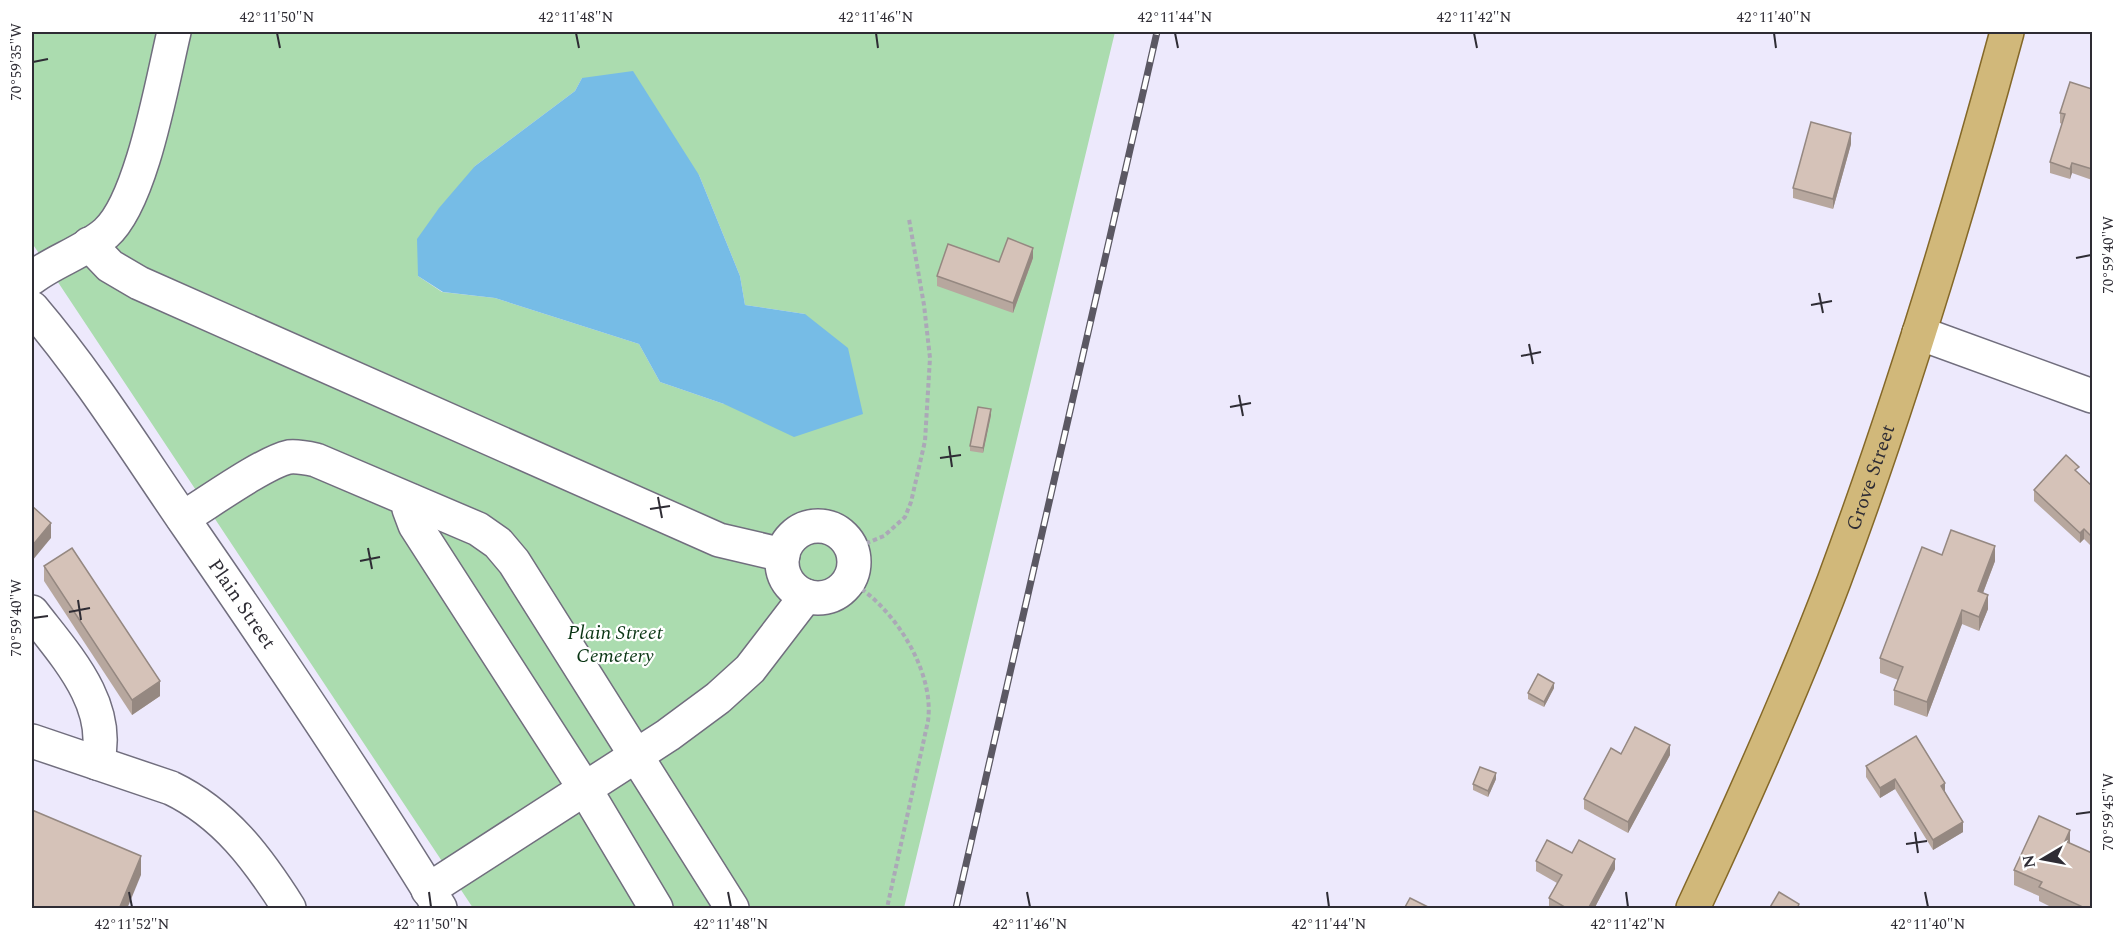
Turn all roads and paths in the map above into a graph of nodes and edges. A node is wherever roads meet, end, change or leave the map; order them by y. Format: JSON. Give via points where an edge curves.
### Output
{"nodes":[{"id":1,"x":174,"y":32,"type":"edge"},
{"id":2,"x":2007,"y":32,"type":"edge"},
{"id":3,"x":909,"y":219,"type":"dead end"},
{"id":4,"x":89,"y":244,"type":"junction"},
{"id":5,"x":32,"y":278,"type":"edge"},
{"id":6,"x":32,"y":308,"type":"edge"},
{"id":7,"x":1919,"y":333,"type":"junction"},
{"id":8,"x":2092,"y":396,"type":"edge"},
{"id":9,"x":411,"y":501,"type":"junction"},
{"id":10,"x":183,"y":518,"type":"junction"},
{"id":11,"x":852,"y":549,"type":"junction"},
{"id":12,"x":783,"y":555,"type":"junction"},
{"id":13,"x":849,"y":582,"type":"junction"},
{"id":14,"x":806,"y":596,"type":"junction"},
{"id":15,"x":32,"y":612,"type":"edge"},
{"id":16,"x":32,"y":741,"type":"edge"},
{"id":17,"x":635,"y":757,"type":"junction"},
{"id":18,"x":97,"y":763,"type":"junction"},
{"id":19,"x":585,"y":789,"type":"junction"},
{"id":20,"x":434,"y":899,"type":"edge"},
{"id":21,"x":289,"y":909,"type":"edge"},
{"id":22,"x":656,"y":909,"type":"edge"},
{"id":23,"x":732,"y":909,"type":"edge"},
{"id":24,"x":887,"y":909,"type":"edge"},
{"id":25,"x":1693,"y":909,"type":"edge"}],
"edges":[{"from":1,"to":4,"type":"street","via":[[132,192],[117,222]]},
{"from":2,"to":7,"type":"main road","name":"Grove Street","via":[[1964,191]]},
{"from":3,"to":11,"type":"path","via":[[930,358],[925,441],[905,517],[884,536]]},
{"from":4,"to":5,"type":"street"},
{"from":4,"to":12,"type":"street","via":[[110,266],[139,283],[720,540]]},
{"from":6,"to":10,"type":"street","name":"Plain Street","via":[[89,382]]},
{"from":7,"to":8,"type":"street"},
{"from":7,"to":25,"type":"main road","name":"Grove Street","via":[[1829,593],[1763,756]]},
{"from":9,"to":10,"type":"street","via":[[316,460],[291,457],[270,465]]},
{"from":9,"to":17,"type":"street","via":[[478,529],[506,553]]},
{"from":9,"to":19,"type":"street","via":[[408,508],[415,525]]},
{"from":10,"to":20,"type":"street","name":"Plain Street","via":[[311,706]]},
{"from":11,"to":12,"type":"street","via":[[832,529],[809,527],[792,537]]},
{"from":11,"to":13,"type":"street","via":[[855,567]]},
{"from":12,"to":14,"type":"street","via":[[784,575]]},
{"from":13,"to":14,"type":"street","via":[[825,598]]},
{"from":13,"to":24,"type":"path","via":[[870,594],[915,654],[923,668],[929,695],[928,722]]},
{"from":14,"to":17,"type":"street","via":[[735,685]]},
{"from":15,"to":18,"type":"street","via":[[90,696],[101,725]]},
{"from":16,"to":18,"type":"street"},
{"from":17,"to":19,"type":"street"},
{"from":17,"to":23,"type":"street"},
{"from":18,"to":21,"type":"street","via":[[171,788],[205,808],[237,836]]},
{"from":19,"to":20,"type":"street"},
{"from":19,"to":22,"type":"street"}]}
